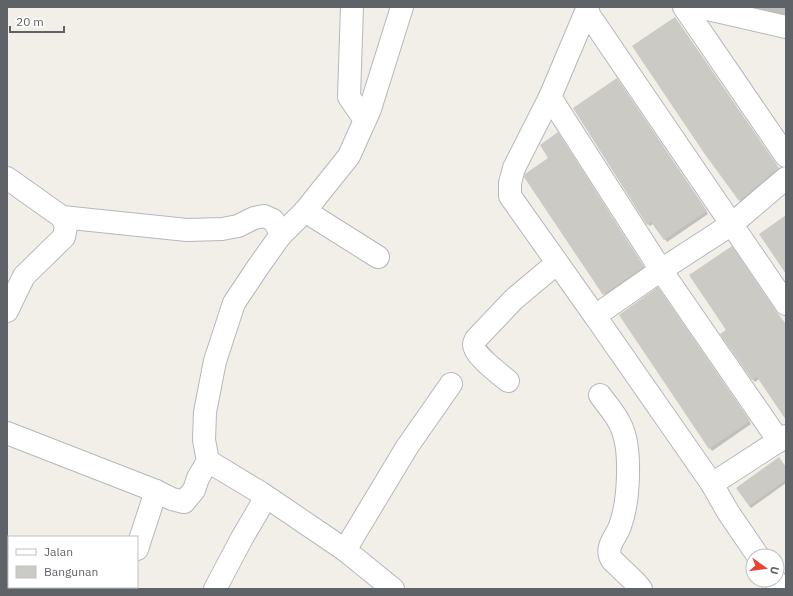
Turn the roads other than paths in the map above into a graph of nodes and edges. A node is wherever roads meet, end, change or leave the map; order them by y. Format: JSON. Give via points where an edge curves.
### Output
{"nodes":[{"id":1,"x":352,"y":7,"type":"edge"},
{"id":2,"x":402,"y":7,"type":"edge"},
{"id":3,"x":684,"y":7,"type":"edge"},
{"id":4,"x":699,"y":7,"type":"edge"},
{"id":5,"x":587,"y":10,"type":"edge"},
{"id":6,"x":786,"y":27,"type":"edge"},
{"id":7,"x":550,"y":97,"type":"junction"},
{"id":8,"x":365,"y":120,"type":"junction"},
{"id":9,"x":786,"y":156,"type":"edge"},
{"id":10,"x":7,"y":178,"type":"edge"},
{"id":11,"x":786,"y":178,"type":"edge"},
{"id":12,"x":305,"y":211,"type":"junction"},
{"id":13,"x":62,"y":217,"type":"junction"},
{"id":14,"x":732,"y":224,"type":"junction"},
{"id":15,"x":280,"y":236,"type":"junction"},
{"id":16,"x":378,"y":257,"type":"dead end"},
{"id":17,"x":557,"y":263,"type":"junction"},
{"id":18,"x":661,"y":270,"type":"junction"},
{"id":19,"x":786,"y":304,"type":"edge"},
{"id":20,"x":7,"y":311,"type":"edge"},
{"id":21,"x":595,"y":316,"type":"junction"},
{"id":22,"x":508,"y":381,"type":"dead end"},
{"id":23,"x":451,"y":384,"type":"dead end"},
{"id":24,"x":600,"y":395,"type":"dead end"},
{"id":25,"x":7,"y":433,"type":"edge"},
{"id":26,"x":783,"y":438,"type":"edge"},
{"id":27,"x":208,"y":461,"type":"junction"},
{"id":28,"x":712,"y":484,"type":"junction"},
{"id":29,"x":156,"y":491,"type":"junction"},
{"id":30,"x":266,"y":497,"type":"junction"},
{"id":31,"x":138,"y":546,"type":"edge"},
{"id":32,"x":753,"y":548,"type":"edge"},
{"id":33,"x":345,"y":550,"type":"junction"},
{"id":34,"x":215,"y":589,"type":"edge"},
{"id":35,"x":394,"y":589,"type":"edge"},
{"id":36,"x":640,"y":589,"type":"edge"}],
"edges":[{"from":1,"to":8,"type":"street","via":[[349,97]]},
{"from":2,"to":8,"type":"street","via":[[373,102]]},
{"from":3,"to":9,"type":"street"},
{"from":4,"to":6,"type":"street"},
{"from":5,"to":7,"type":"street"},
{"from":5,"to":14,"type":"street"},
{"from":7,"to":17,"type":"street","via":[[514,168],[510,196]]},
{"from":7,"to":18,"type":"street"},
{"from":8,"to":12,"type":"street","via":[[349,156]]},
{"from":10,"to":13,"type":"street"},
{"from":11,"to":14,"type":"street"},
{"from":12,"to":15,"type":"street"},
{"from":12,"to":16,"type":"street"},
{"from":13,"to":15,"type":"street","via":[[187,230],[222,229],[264,216],[273,220]]},
{"from":13,"to":20,"type":"street","via":[[66,226],[64,237],[24,276]]},
{"from":14,"to":18,"type":"street"},
{"from":14,"to":19,"type":"street"},
{"from":15,"to":27,"type":"street","via":[[234,303],[215,361],[205,412],[204,440]]},
{"from":17,"to":21,"type":"street"},
{"from":17,"to":22,"type":"street","via":[[514,299],[476,339],[475,350]]},
{"from":18,"to":21,"type":"street"},
{"from":18,"to":26,"type":"street"},
{"from":21,"to":28,"type":"street"},
{"from":23,"to":33,"type":"street","via":[[407,447]]},
{"from":24,"to":36,"type":"street","via":[[621,425],[626,440],[628,480],[625,502],[620,526],[609,548],[609,556]]},
{"from":25,"to":29,"type":"street"},
{"from":26,"to":28,"type":"street"},
{"from":27,"to":29,"type":"street","via":[[194,490],[184,502]]},
{"from":27,"to":30,"type":"street"},
{"from":28,"to":32,"type":"street"},
{"from":29,"to":31,"type":"street"},
{"from":30,"to":33,"type":"street"},
{"from":30,"to":34,"type":"street"},
{"from":33,"to":35,"type":"street"}]}
